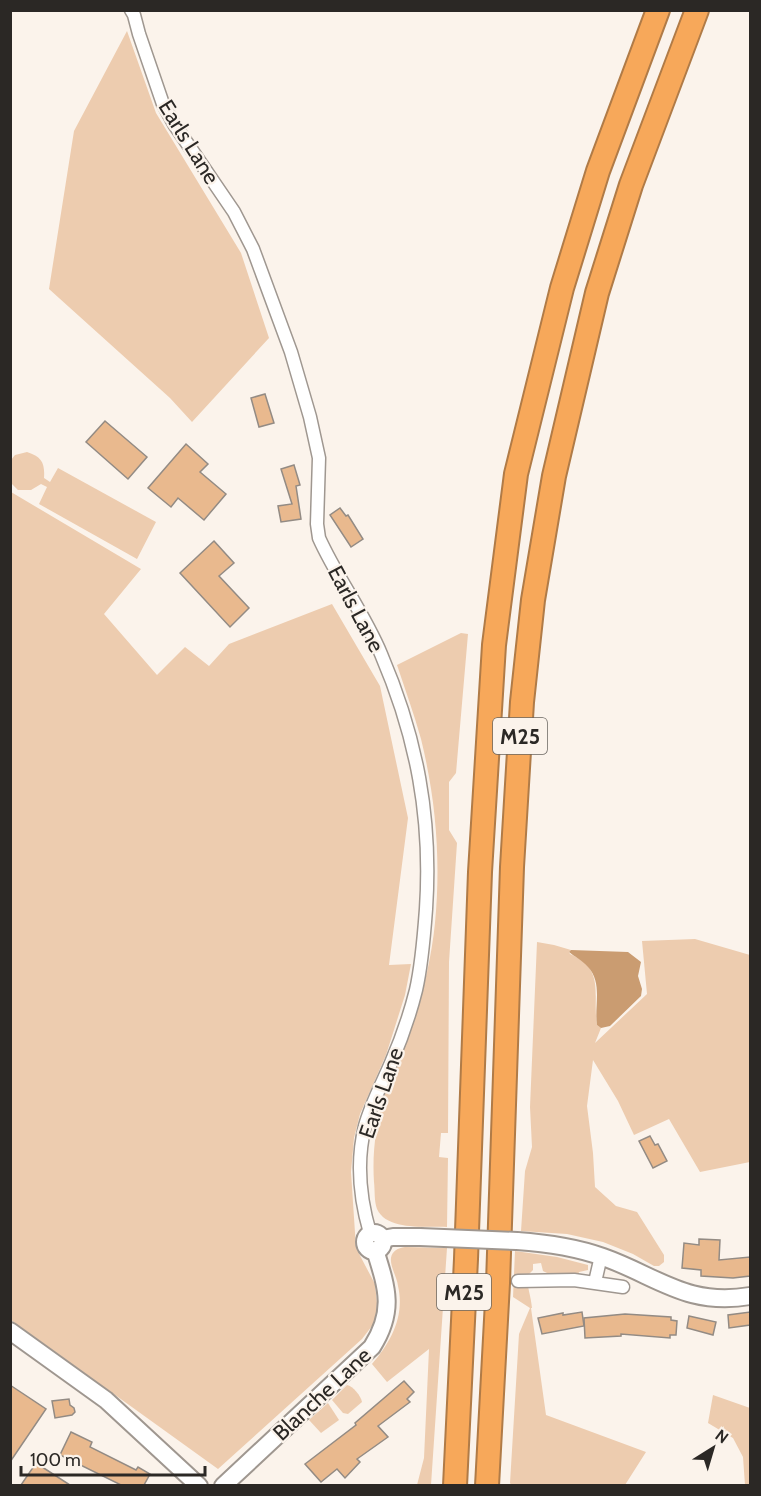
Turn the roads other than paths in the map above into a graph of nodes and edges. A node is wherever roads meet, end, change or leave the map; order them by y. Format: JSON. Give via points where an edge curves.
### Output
{"nodes":[{"id":1,"x":131,"y":10,"type":"edge"},
{"id":2,"x":658,"y":10,"type":"edge"},
{"id":3,"x":697,"y":10,"type":"edge"},
{"id":4,"x":376,"y":1241,"type":"junction"},
{"id":5,"x":601,"y":1256,"type":"junction"},
{"id":6,"x":518,"y":1281,"type":"dead end"},
{"id":7,"x":594,"y":1282,"type":"junction"},
{"id":8,"x":623,"y":1287,"type":"dead end"},
{"id":9,"x":750,"y":1296,"type":"edge"},
{"id":10,"x":10,"y":1331,"type":"edge"},
{"id":11,"x":199,"y":1485,"type":"edge"},
{"id":12,"x":224,"y":1485,"type":"edge"},
{"id":13,"x":455,"y":1485,"type":"edge"},
{"id":14,"x":487,"y":1485,"type":"edge"}],
"edges":[{"from":1,"to":4,"type":"street","name":"Earls Lane","via":[[163,104],[234,212],[253,249],[291,352],[319,458],[320,538],[381,652],[405,715],[418,765],[429,870],[424,941],[412,1001],[365,1126],[360,1176],[362,1197]]},
{"from":2,"to":13,"type":"highway","number":"M25","via":[[598,171],[562,288],[516,474],[494,645],[480,872]]},
{"from":3,"to":14,"type":"highway","number":"M25","via":[[631,184],[597,293],[554,476],[533,600],[512,867]]},
{"from":4,"to":5,"type":"street","bridge":true,"via":[[393,1237],[517,1241]]},
{"from":4,"to":12,"type":"street","name":"Blanche Lane","via":[[388,1306],[377,1340]]},
{"from":5,"to":7,"type":"street"},
{"from":5,"to":9,"type":"street","via":[[691,1295],[718,1299]]},
{"from":6,"to":7,"type":"street"},
{"from":7,"to":8,"type":"street"},
{"from":10,"to":11,"type":"street","via":[[106,1400]]}]}
